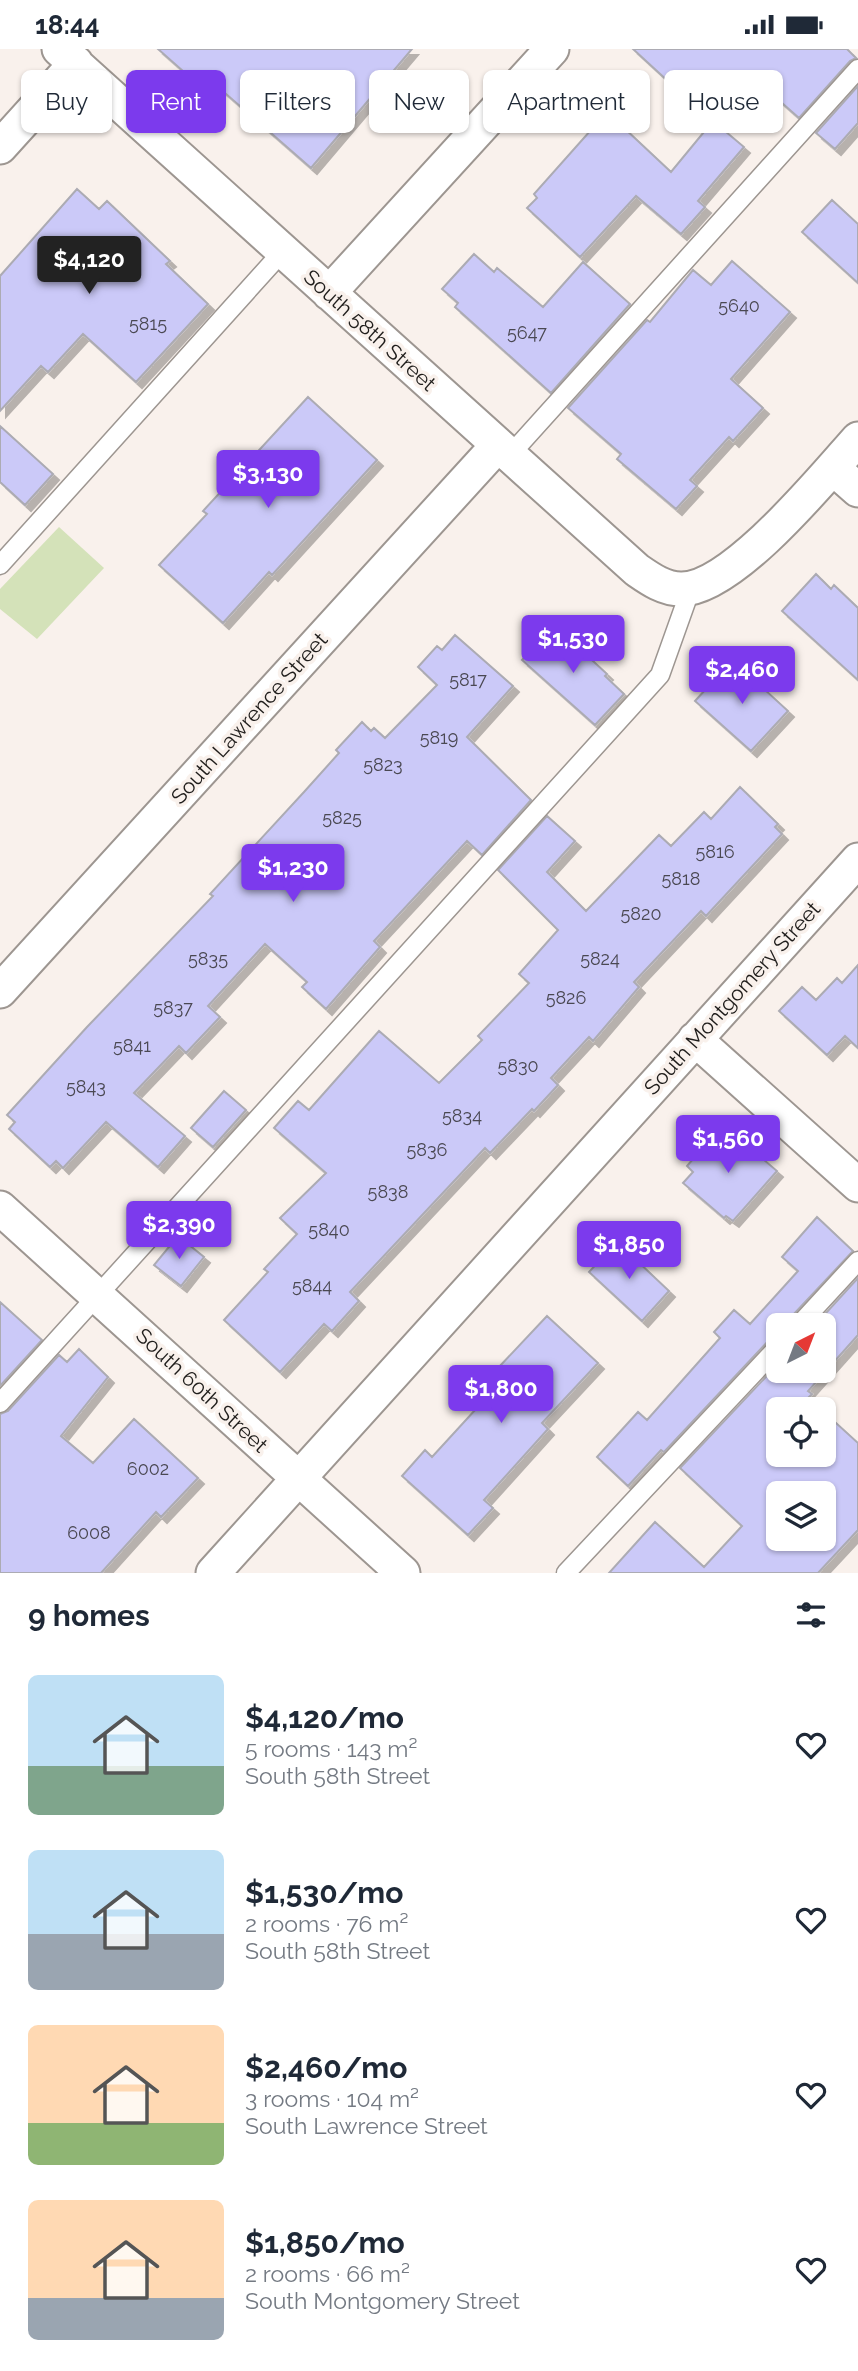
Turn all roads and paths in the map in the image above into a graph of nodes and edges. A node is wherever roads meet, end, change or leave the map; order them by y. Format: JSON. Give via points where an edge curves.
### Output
{"nodes":[{"id":1,"x":552,"y":49,"type":"edge"},
{"id":2,"x":68,"y":56,"type":"edge"},
{"id":3,"x":858,"y":69,"type":"edge"},
{"id":4,"x":0,"y":147,"type":"edge"},
{"id":5,"x":283,"y":251,"type":"junction"},
{"id":6,"x":329,"y":293,"type":"junction"},
{"id":7,"x":858,"y":439,"type":"edge"},
{"id":8,"x":504,"y":450,"type":"junction"},
{"id":9,"x":833,"y":468,"type":"junction"},
{"id":10,"x":858,"y":491,"type":"edge"},
{"id":11,"x":0,"y":565,"type":"edge"},
{"id":12,"x":691,"y":588,"type":"junction"},
{"id":13,"x":858,"y":860,"type":"edge"},
{"id":14,"x":0,"y":991,"type":"edge"},
{"id":15,"x":695,"y":1039,"type":"junction"},
{"id":16,"x":858,"y":1185,"type":"edge"},
{"id":17,"x":0,"y":1208,"type":"edge"},
{"id":18,"x":858,"y":1261,"type":"edge"},
{"id":19,"x":98,"y":1294,"type":"junction"},
{"id":20,"x":810,"y":1313,"type":"edge"},
{"id":21,"x":766,"y":1360,"type":"edge"},
{"id":22,"x":0,"y":1403,"type":"edge"},
{"id":23,"x":299,"y":1479,"type":"junction"},
{"id":24,"x":213,"y":1573,"type":"edge"},
{"id":25,"x":403,"y":1573,"type":"edge"},
{"id":26,"x":566,"y":1573,"type":"edge"}],
"edges":[{"from":1,"to":6,"type":"street"},
{"from":2,"to":4,"type":"street"},
{"from":2,"to":5,"type":"street","name":"South 58th Street"},
{"from":3,"to":8,"type":"lane"},
{"from":5,"to":6,"type":"street","name":"South 58th Street"},
{"from":5,"to":11,"type":"lane"},
{"from":6,"to":8,"type":"street","name":"South 58th Street"},
{"from":7,"to":9,"type":"street"},
{"from":8,"to":12,"type":"street","name":"South 58th Street","via":[[637,570],[661,585]]},
{"from":8,"to":14,"type":"street","name":"South Lawrence Street"},
{"from":9,"to":10,"type":"street"},
{"from":9,"to":12,"type":"street","via":[[745,558],[710,582]]},
{"from":12,"to":19,"type":"lane","via":[[660,675]]},
{"from":13,"to":15,"type":"street","name":"South Montgomery Street"},
{"from":15,"to":16,"type":"street"},
{"from":15,"to":23,"type":"street","name":"South Montgomery Street"},
{"from":17,"to":19,"type":"street","name":"South 60th Street"},
{"from":18,"to":20,"type":"lane"},
{"from":19,"to":22,"type":"lane"},
{"from":19,"to":23,"type":"street","name":"South 60th Street"},
{"from":21,"to":26,"type":"lane"},
{"from":23,"to":24,"type":"street","name":"South Montgomery Street"},
{"from":23,"to":25,"type":"street","name":"South 60th Street"}]}
